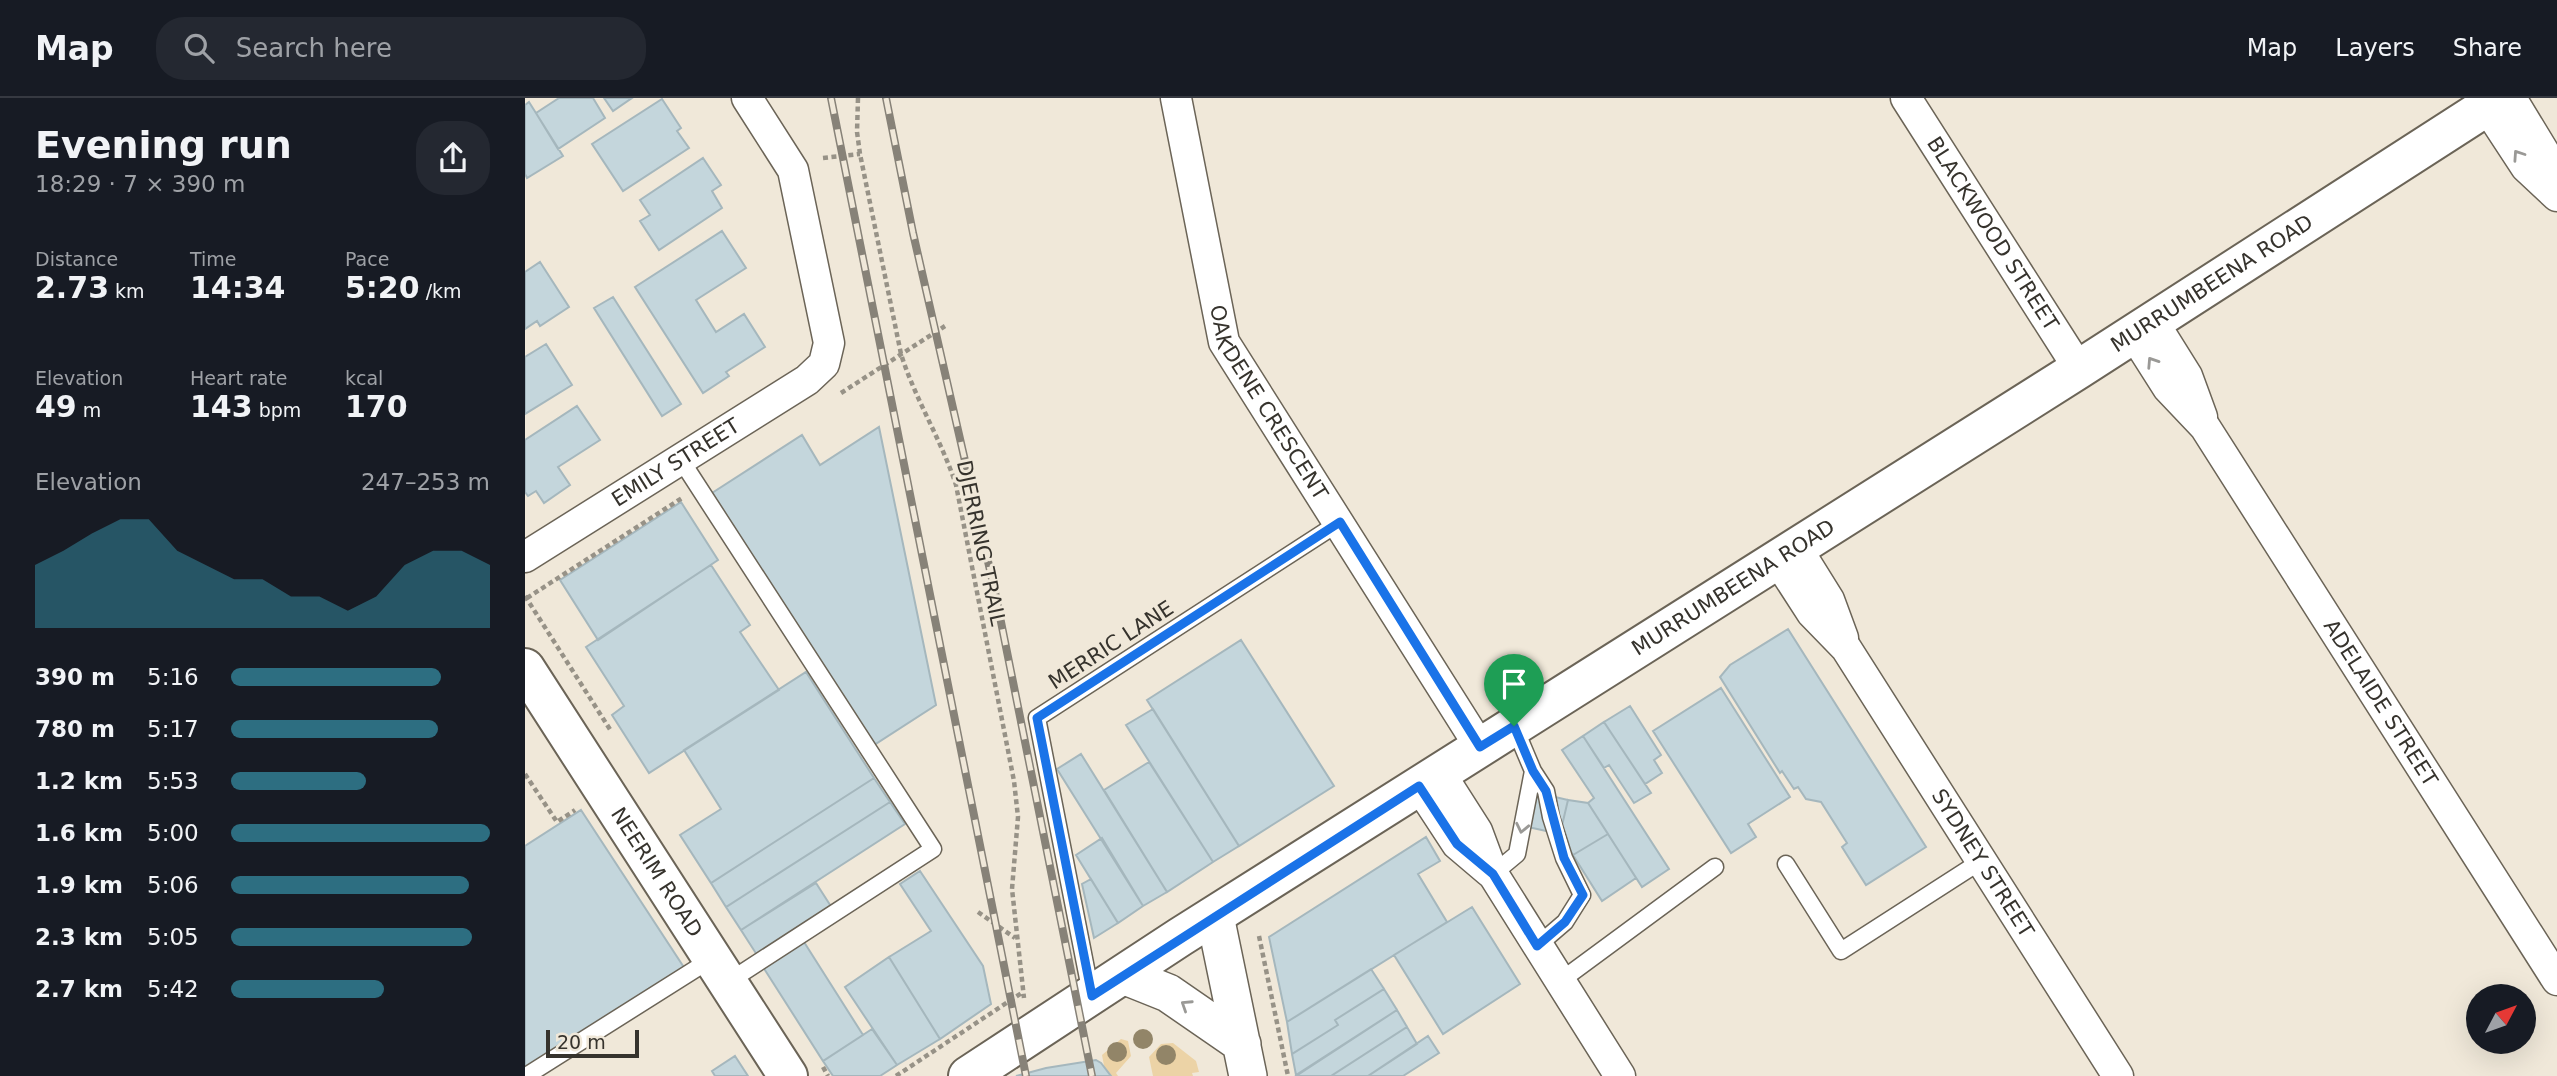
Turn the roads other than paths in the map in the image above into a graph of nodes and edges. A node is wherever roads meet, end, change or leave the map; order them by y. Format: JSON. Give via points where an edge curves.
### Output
{"nodes":[{"id":1,"x":747,"y":98,"type":"edge"},
{"id":2,"x":1176,"y":98,"type":"edge"},
{"id":3,"x":1906,"y":98,"type":"edge"},
{"id":4,"x":2499,"y":101,"type":"edge"},
{"id":5,"x":2557,"y":194,"type":"edge"},
{"id":6,"x":2142,"y":326,"type":"junction"},
{"id":7,"x":2079,"y":369,"type":"junction"},
{"id":8,"x":681,"y":460,"type":"junction"},
{"id":9,"x":1340,"y":522,"type":"junction"},
{"id":10,"x":1786,"y":553,"type":"junction"},
{"id":11,"x":525,"y":556,"type":"edge"},
{"id":12,"x":525,"y":668,"type":"edge"},
{"id":13,"x":1514,"y":726,"type":"junction"},
{"id":14,"x":1480,"y":747,"type":"junction"},
{"id":15,"x":1533,"y":771,"type":"junction"},
{"id":16,"x":1429,"y":779,"type":"junction"},
{"id":17,"x":1981,"y":861,"type":"junction"},
{"id":18,"x":1786,"y":864,"type":"dead end"},
{"id":19,"x":1714,"y":867,"type":"dead end"},
{"id":20,"x":1493,"y":874,"type":"junction"},
{"id":21,"x":1215,"y":916,"type":"junction"},
{"id":22,"x":1537,"y":946,"type":"junction"},
{"id":23,"x":720,"y":970,"type":"junction"},
{"id":24,"x":2557,"y":980,"type":"edge"},
{"id":25,"x":1559,"y":982,"type":"junction"},
{"id":26,"x":1107,"y":985,"type":"junction"},
{"id":27,"x":1245,"y":1060,"type":"edge"},
{"id":28,"x":526,"y":1076,"type":"edge"},
{"id":29,"x":788,"y":1076,"type":"edge"},
{"id":30,"x":968,"y":1076,"type":"edge"},
{"id":31,"x":1620,"y":1076,"type":"edge"},
{"id":32,"x":2118,"y":1076,"type":"edge"}],
"edges":[{"from":1,"to":8,"type":"street","name":"EMILY STREET","via":[[793,170],[829,343],[824,364],[807,380]]},
{"from":2,"to":9,"type":"street","name":"OAKDENE CRESCENT","via":[[1224,342]]},
{"from":3,"to":7,"type":"street","name":"BLACKWOOD STREET"},
{"from":4,"to":5,"type":"street","via":[[2526,167]]},
{"from":4,"to":6,"type":"main road","name":"MURRUMBEENA ROAD"},
{"from":6,"to":7,"type":"main road","name":"MURRUMBEENA ROAD"},
{"from":6,"to":24,"type":"street","name":"ADELAIDE STREET","via":[[2168,388],[2205,427]]},
{"from":7,"to":10,"type":"main road","name":"MURRUMBEENA ROAD"},
{"from":8,"to":11,"type":"street","name":"EMILY STREET"},
{"from":8,"to":23,"type":"lane","via":[[933,849]]},
{"from":9,"to":14,"type":"street","name":"OAKDENE CRESCENT"},
{"from":9,"to":26,"type":"lane","name":"MERRIC LANE","via":[[1037,718]]},
{"from":10,"to":13,"type":"main road","name":"MURRUMBEENA ROAD"},
{"from":10,"to":17,"type":"street","name":"SYDNEY STREET","via":[[1812,613],[1846,648]]},
{"from":12,"to":23,"type":"main road","name":"NEERIM ROAD"},
{"from":13,"to":14,"type":"main road","name":"MURRUMBEENA ROAD"},
{"from":13,"to":15,"type":"lane"},
{"from":14,"to":16,"type":"main road","name":"MURRUMBEENA ROAD"},
{"from":15,"to":20,"type":"lane","one_way":true,"via":[[1517,854]]},
{"from":15,"to":22,"type":"lane","via":[[1546,791],[1564,858],[1583,895],[1565,922]]},
{"from":16,"to":20,"type":"street","via":[[1477,831]]},
{"from":16,"to":21,"type":"main road","name":"MURRUMBEENA ROAD"},
{"from":17,"to":18,"type":"lane","via":[[1841,951]]},
{"from":17,"to":32,"type":"street","name":"SYDNEY STREET"},
{"from":19,"to":25,"type":"lane"},
{"from":20,"to":22,"type":"street"},
{"from":21,"to":26,"type":"main road","name":"MURRUMBEENA ROAD"},
{"from":21,"to":27,"type":"street"},
{"from":22,"to":25,"type":"street"},
{"from":23,"to":28,"type":"lane"},
{"from":23,"to":29,"type":"main road","name":"NEERIM ROAD"},
{"from":25,"to":31,"type":"street"},
{"from":27,"to":26,"type":"street","one_way":true,"via":[[1168,993]]},
{"from":26,"to":30,"type":"main road","name":"MURRUMBEENA ROAD"}]}
